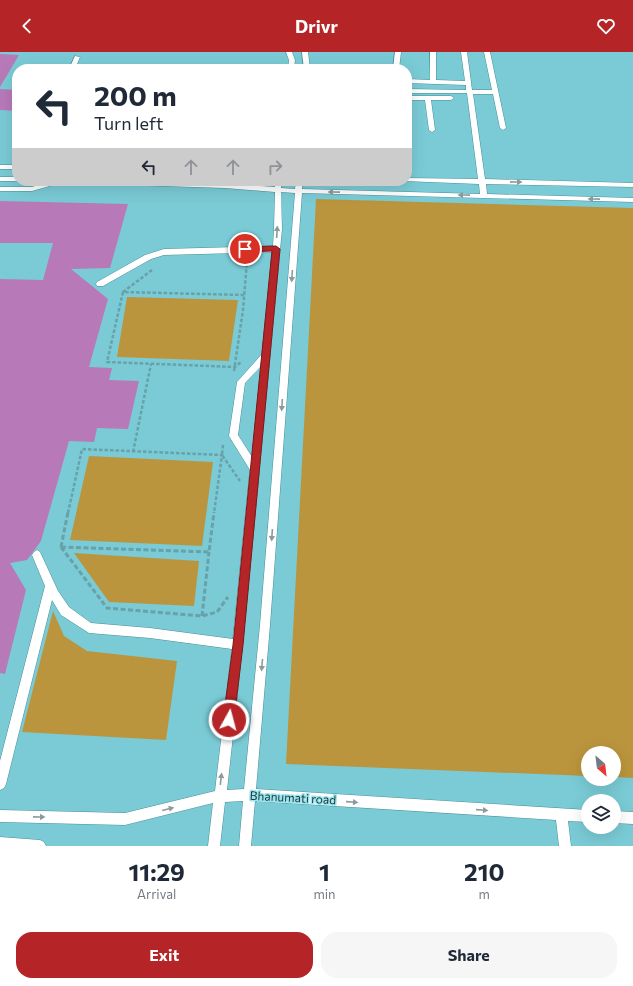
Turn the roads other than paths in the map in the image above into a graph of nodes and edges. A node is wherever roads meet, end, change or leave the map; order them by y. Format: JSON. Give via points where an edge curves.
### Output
{"nodes":[{"id":1,"x":289,"y":52,"type":"edge"},
{"id":2,"x":305,"y":52,"type":"edge"},
{"id":3,"x":398,"y":52,"type":"edge"},
{"id":4,"x":433,"y":52,"type":"edge"},
{"id":5,"x":464,"y":52,"type":"edge"},
{"id":6,"x":487,"y":52,"type":"edge"},
{"id":7,"x":77,"y":57,"type":"dead end"},
{"id":8,"x":74,"y":64,"type":"edge"},
{"id":9,"x":292,"y":64,"type":"edge"},
{"id":10,"x":306,"y":64,"type":"edge"},
{"id":11,"x":397,"y":64,"type":"edge"},
{"id":12,"x":412,"y":81,"type":"edge"},
{"id":13,"x":433,"y":82,"type":"junction"},
{"id":14,"x":468,"y":84,"type":"junction"},
{"id":15,"x":412,"y":92,"type":"edge"},
{"id":16,"x":496,"y":92,"type":"junction"},
{"id":17,"x":470,"y":95,"type":"junction"},
{"id":18,"x":412,"y":98,"type":"edge"},
{"id":19,"x":428,"y":98,"type":"junction"},
{"id":20,"x":503,"y":128,"type":"dead end"},
{"id":21,"x":432,"y":130,"type":"dead end"},
{"id":22,"x":0,"y":167,"type":"edge"},
{"id":23,"x":12,"y":167,"type":"edge"},
{"id":24,"x":0,"y":179,"type":"edge"},
{"id":25,"x":12,"y":180,"type":"edge"},
{"id":26,"x":412,"y":180,"type":"edge"},
{"id":27,"x":481,"y":182,"type":"junction"},
{"id":28,"x":633,"y":185,"type":"edge"},
{"id":29,"x":42,"y":186,"type":"edge"},
{"id":30,"x":225,"y":186,"type":"edge"},
{"id":31,"x":278,"y":186,"type":"edge"},
{"id":32,"x":298,"y":186,"type":"edge"},
{"id":33,"x":0,"y":189,"type":"edge"},
{"id":34,"x":298,"y":191,"type":"junction"},
{"id":35,"x":484,"y":196,"type":"junction"},
{"id":36,"x":633,"y":200,"type":"edge"},
{"id":37,"x":276,"y":249,"type":"junction"},
{"id":38,"x":100,"y":284,"type":"dead end"},
{"id":39,"x":266,"y":355,"type":"junction"},
{"id":40,"x":254,"y":470,"type":"junction"},
{"id":41,"x":37,"y":555,"type":"dead end"},
{"id":42,"x":50,"y":586,"type":"junction"},
{"id":43,"x":238,"y":645,"type":"junction"},
{"id":44,"x":0,"y":784,"type":"edge"},
{"id":45,"x":219,"y":796,"type":"junction"},
{"id":46,"x":251,"y":796,"type":"junction"},
{"id":47,"x":561,"y":815,"type":"junction"},
{"id":48,"x":0,"y":816,"type":"edge"},
{"id":49,"x":581,"y":816,"type":"edge"},
{"id":50,"x":621,"y":817,"type":"edge"},
{"id":51,"x":633,"y":818,"type":"edge"},
{"id":52,"x":0,"y":843,"type":"edge"},
{"id":53,"x":40,"y":846,"type":"edge"},
{"id":54,"x":214,"y":846,"type":"edge"},
{"id":55,"x":245,"y":846,"type":"edge"},
{"id":56,"x":565,"y":846,"type":"edge"}],
"edges":[{"from":1,"to":9,"type":"lane"},
{"from":2,"to":10,"type":"lane"},
{"from":3,"to":11,"type":"lane"},
{"from":4,"to":13,"type":"lane"},
{"from":5,"to":14,"type":"lane"},
{"from":6,"to":16,"type":"lane"},
{"from":7,"to":8,"type":"lane"},
{"from":12,"to":13,"type":"lane"},
{"from":13,"to":14,"type":"lane"},
{"from":14,"to":17,"type":"lane"},
{"from":15,"to":17,"type":"lane"},
{"from":16,"to":17,"type":"lane"},
{"from":16,"to":20,"type":"lane"},
{"from":17,"to":19,"type":"lane"},
{"from":17,"to":27,"type":"lane"},
{"from":18,"to":19,"type":"lane"},
{"from":19,"to":21,"type":"lane"},
{"from":22,"to":23,"type":"lane"},
{"from":24,"to":25,"type":"lane"},
{"from":26,"to":27,"type":"lane"},
{"from":27,"to":28,"type":"lane","one_way":true},
{"from":27,"to":35,"type":"lane"},
{"from":29,"to":33,"type":"lane","via":[[32,189]]},
{"from":30,"to":31,"type":"lane"},
{"from":31,"to":34,"type":"lane"},
{"from":37,"to":31,"type":"lane","one_way":true},
{"from":32,"to":34,"type":"lane"},
{"from":35,"to":34,"type":"lane","one_way":true},
{"from":34,"to":46,"type":"lane","one_way":true},
{"from":36,"to":35,"type":"lane","one_way":true},
{"from":37,"to":38,"type":"lane","via":[[164,252],[148,257]]},
{"from":37,"to":39,"type":"lane"},
{"from":39,"to":40,"type":"lane"},
{"from":39,"to":40,"type":"lane","via":[[241,382],[233,436]]},
{"from":40,"to":43,"type":"lane"},
{"from":41,"to":42,"type":"lane"},
{"from":42,"to":43,"type":"lane","via":[[66,611],[89,628]]},
{"from":42,"to":44,"type":"lane"},
{"from":45,"to":43,"type":"lane","one_way":true},
{"from":45,"to":46,"type":"lane","name":"Bhanumati road"},
{"from":48,"to":45,"type":"lane","name":"Bhanumati road","one_way":true,"via":[[125,819]]},
{"from":45,"to":54,"type":"lane"},
{"from":46,"to":47,"type":"lane","name":"Bhanumati road","one_way":true},
{"from":46,"to":55,"type":"lane"},
{"from":47,"to":49,"type":"lane","name":"Bhanumati road"},
{"from":47,"to":56,"type":"lane"},
{"from":50,"to":51,"type":"lane"},
{"from":52,"to":53,"type":"lane"}]}
